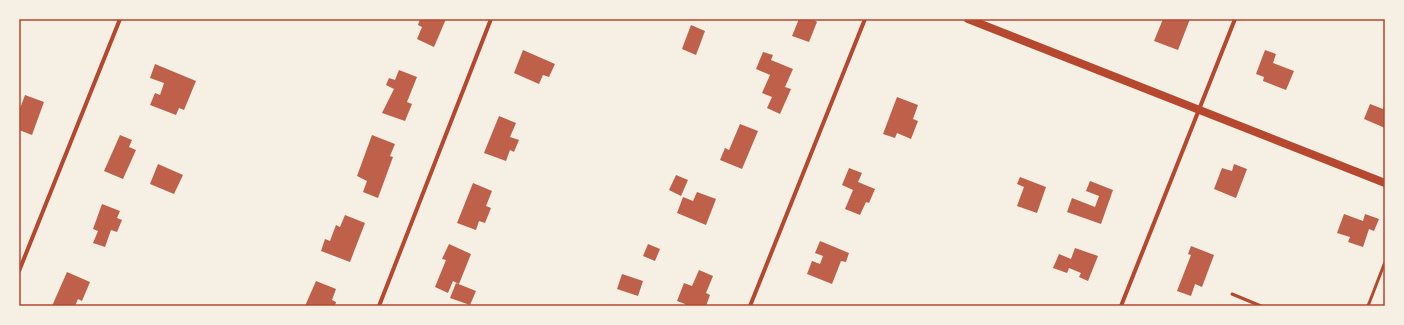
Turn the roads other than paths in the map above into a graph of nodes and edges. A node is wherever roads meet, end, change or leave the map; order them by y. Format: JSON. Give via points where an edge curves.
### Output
{"nodes":[{"id":1,"x":120,"y":19,"type":"edge"},
{"id":2,"x":491,"y":19,"type":"edge"},
{"id":3,"x":864,"y":19,"type":"edge"},
{"id":4,"x":968,"y":19,"type":"edge"},
{"id":5,"x":1235,"y":19,"type":"edge"},
{"id":6,"x":1199,"y":110,"type":"junction"},
{"id":7,"x":1385,"y":183,"type":"edge"},
{"id":8,"x":1385,"y":262,"type":"edge"},
{"id":9,"x":19,"y":271,"type":"edge"},
{"id":10,"x":1232,"y":294,"type":"dead end"},
{"id":11,"x":379,"y":306,"type":"edge"},
{"id":12,"x":750,"y":306,"type":"edge"},
{"id":13,"x":1121,"y":306,"type":"edge"},
{"id":14,"x":1261,"y":306,"type":"edge"},
{"id":15,"x":1368,"y":306,"type":"edge"}],
"edges":[{"from":1,"to":9,"type":"street"},
{"from":2,"to":11,"type":"street"},
{"from":3,"to":12,"type":"street"},
{"from":4,"to":6,"type":"main road"},
{"from":5,"to":6,"type":"street"},
{"from":6,"to":7,"type":"main road"},
{"from":6,"to":13,"type":"street"},
{"from":8,"to":15,"type":"lane"},
{"from":10,"to":14,"type":"lane"}]}
